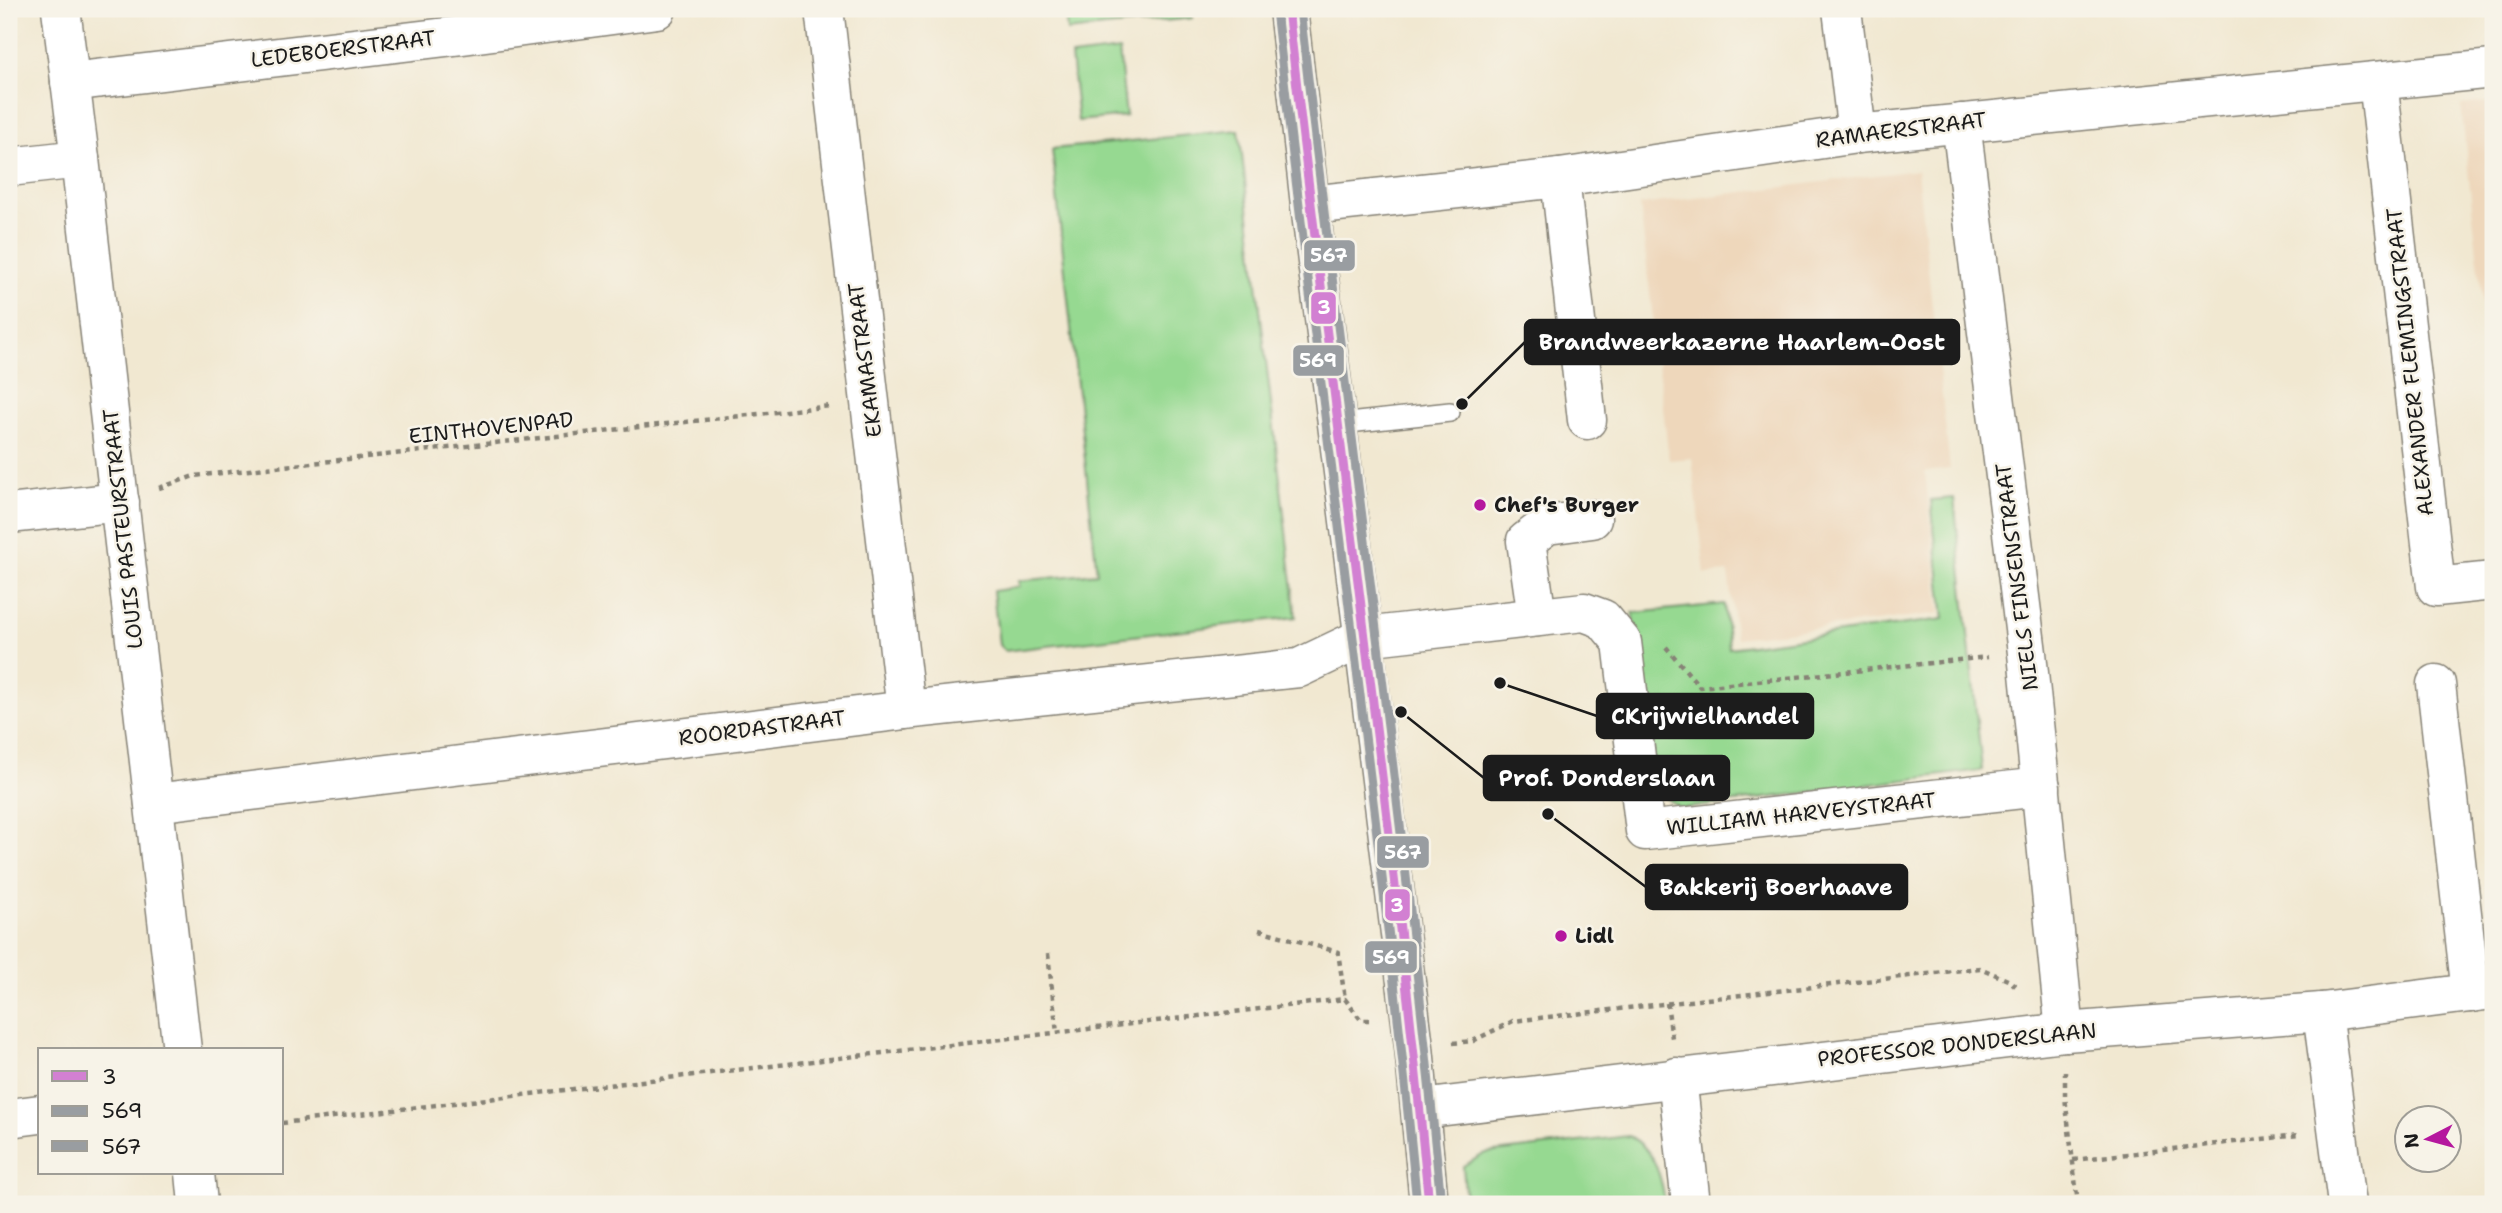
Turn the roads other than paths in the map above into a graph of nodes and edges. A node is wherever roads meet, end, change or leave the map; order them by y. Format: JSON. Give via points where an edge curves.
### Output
{"nodes":[{"id":1,"x":61,"y":9,"type":"edge"},
{"id":2,"x":657,"y":9,"type":"edge"},
{"id":3,"x":824,"y":9,"type":"edge"},
{"id":4,"x":1288,"y":9,"type":"edge"},
{"id":5,"x":1842,"y":9,"type":"edge"},
{"id":6,"x":2493,"y":69,"type":"edge"},
{"id":7,"x":2378,"y":80,"type":"junction"},
{"id":8,"x":70,"y":82,"type":"junction"},
{"id":9,"x":1961,"y":123,"type":"junction"},
{"id":10,"x":1857,"y":134,"type":"junction"},
{"id":11,"x":80,"y":159,"type":"junction"},
{"id":12,"x":9,"y":167,"type":"edge"},
{"id":13,"x":1560,"y":178,"type":"junction"},
{"id":14,"x":1310,"y":205,"type":"junction"},
{"id":15,"x":1450,"y":412,"type":"dead end"},
{"id":16,"x":1587,"y":420,"type":"dead end"},
{"id":17,"x":1339,"y":424,"type":"junction"},
{"id":18,"x":120,"y":502,"type":"junction"},
{"id":19,"x":9,"y":514,"type":"edge"},
{"id":20,"x":1591,"y":519,"type":"dead end"},
{"id":21,"x":2493,"y":581,"type":"edge"},
{"id":22,"x":1537,"y":617,"type":"junction"},
{"id":23,"x":1364,"y":636,"type":"junction"},
{"id":24,"x":2436,"y":684,"type":"dead end"},
{"id":25,"x":906,"y":710,"type":"junction"},
{"id":26,"x":2041,"y":787,"type":"junction"},
{"id":27,"x":154,"y":803,"type":"junction"},
{"id":28,"x":2482,"y":991,"type":"edge"},
{"id":29,"x":2322,"y":1012,"type":"junction"},
{"id":30,"x":2065,"y":1032,"type":"junction"},
{"id":31,"x":182,"y":1048,"type":"edge"},
{"id":32,"x":1677,"y":1077,"type":"junction"},
{"id":33,"x":1421,"y":1109,"type":"junction"},
{"id":34,"x":38,"y":1114,"type":"edge"},
{"id":35,"x":9,"y":1118,"type":"edge"},
{"id":36,"x":195,"y":1174,"type":"edge"},
{"id":37,"x":198,"y":1204,"type":"edge"},
{"id":38,"x":1429,"y":1204,"type":"edge"},
{"id":39,"x":1692,"y":1204,"type":"edge"},
{"id":40,"x":2347,"y":1204,"type":"edge"}],
"edges":[{"from":1,"to":8,"type":"street","name":"LOUIS PASTEURSTRAAT"},
{"from":2,"to":8,"type":"street","name":"LEDEBOERSTRAAT"},
{"from":3,"to":25,"type":"street","name":"EKAMASTRAAT"},
{"from":4,"to":14,"type":"street"},
{"from":5,"to":10,"type":"street"},
{"from":6,"to":7,"type":"street","name":"RAMAERSTRAAT"},
{"from":7,"to":9,"type":"street","name":"RAMAERSTRAAT"},
{"from":7,"to":21,"type":"street","name":"ALEXANDER FLEMINGSTRAAT","via":[[2436,587]]},
{"from":8,"to":11,"type":"street","name":"LOUIS PASTEURSTRAAT"},
{"from":9,"to":10,"type":"street","name":"RAMAERSTRAAT"},
{"from":9,"to":26,"type":"street","name":"NIELS FINSENSTRAAT"},
{"from":10,"to":13,"type":"street","name":"RAMAERSTRAAT"},
{"from":11,"to":12,"type":"street"},
{"from":11,"to":18,"type":"street","name":"LOUIS PASTEURSTRAAT"},
{"from":13,"to":14,"type":"street","name":"RAMAERSTRAAT"},
{"from":13,"to":16,"type":"street"},
{"from":14,"to":17,"type":"street"},
{"from":15,"to":17,"type":"lane"},
{"from":17,"to":23,"type":"street"},
{"from":18,"to":19,"type":"street"},
{"from":18,"to":27,"type":"street","name":"LOUIS PASTEURSTRAAT"},
{"from":20,"to":22,"type":"street","via":[[1547,525],[1526,541]]},
{"from":22,"to":23,"type":"street","name":"WILLIAM HARVEYSTRAAT"},
{"from":22,"to":26,"type":"street","name":"WILLIAM HARVEYSTRAAT","via":[[1584,612],[1603,619],[1622,642],[1645,831]]},
{"from":23,"to":25,"type":"street","name":"ROORDASTRAAT","via":[[1299,668]]},
{"from":23,"to":33,"type":"street"},
{"from":24,"to":28,"type":"street"},
{"from":25,"to":27,"type":"street","name":"ROORDASTRAAT"},
{"from":26,"to":30,"type":"street","name":"NIELS FINSENSTRAAT"},
{"from":27,"to":31,"type":"street","name":"LOUIS PASTEURSTRAAT"},
{"from":28,"to":29,"type":"street","name":"PROFESSOR DONDERSLAAN"},
{"from":29,"to":30,"type":"street","name":"PROFESSOR DONDERSLAAN"},
{"from":29,"to":40,"type":"street"},
{"from":30,"to":32,"type":"street","name":"PROFESSOR DONDERSLAAN"},
{"from":32,"to":33,"type":"street","name":"PROFESSOR DONDERSLAAN"},
{"from":32,"to":39,"type":"street"},
{"from":33,"to":38,"type":"street"},
{"from":34,"to":35,"type":"street"},
{"from":36,"to":37,"type":"street"}]}
